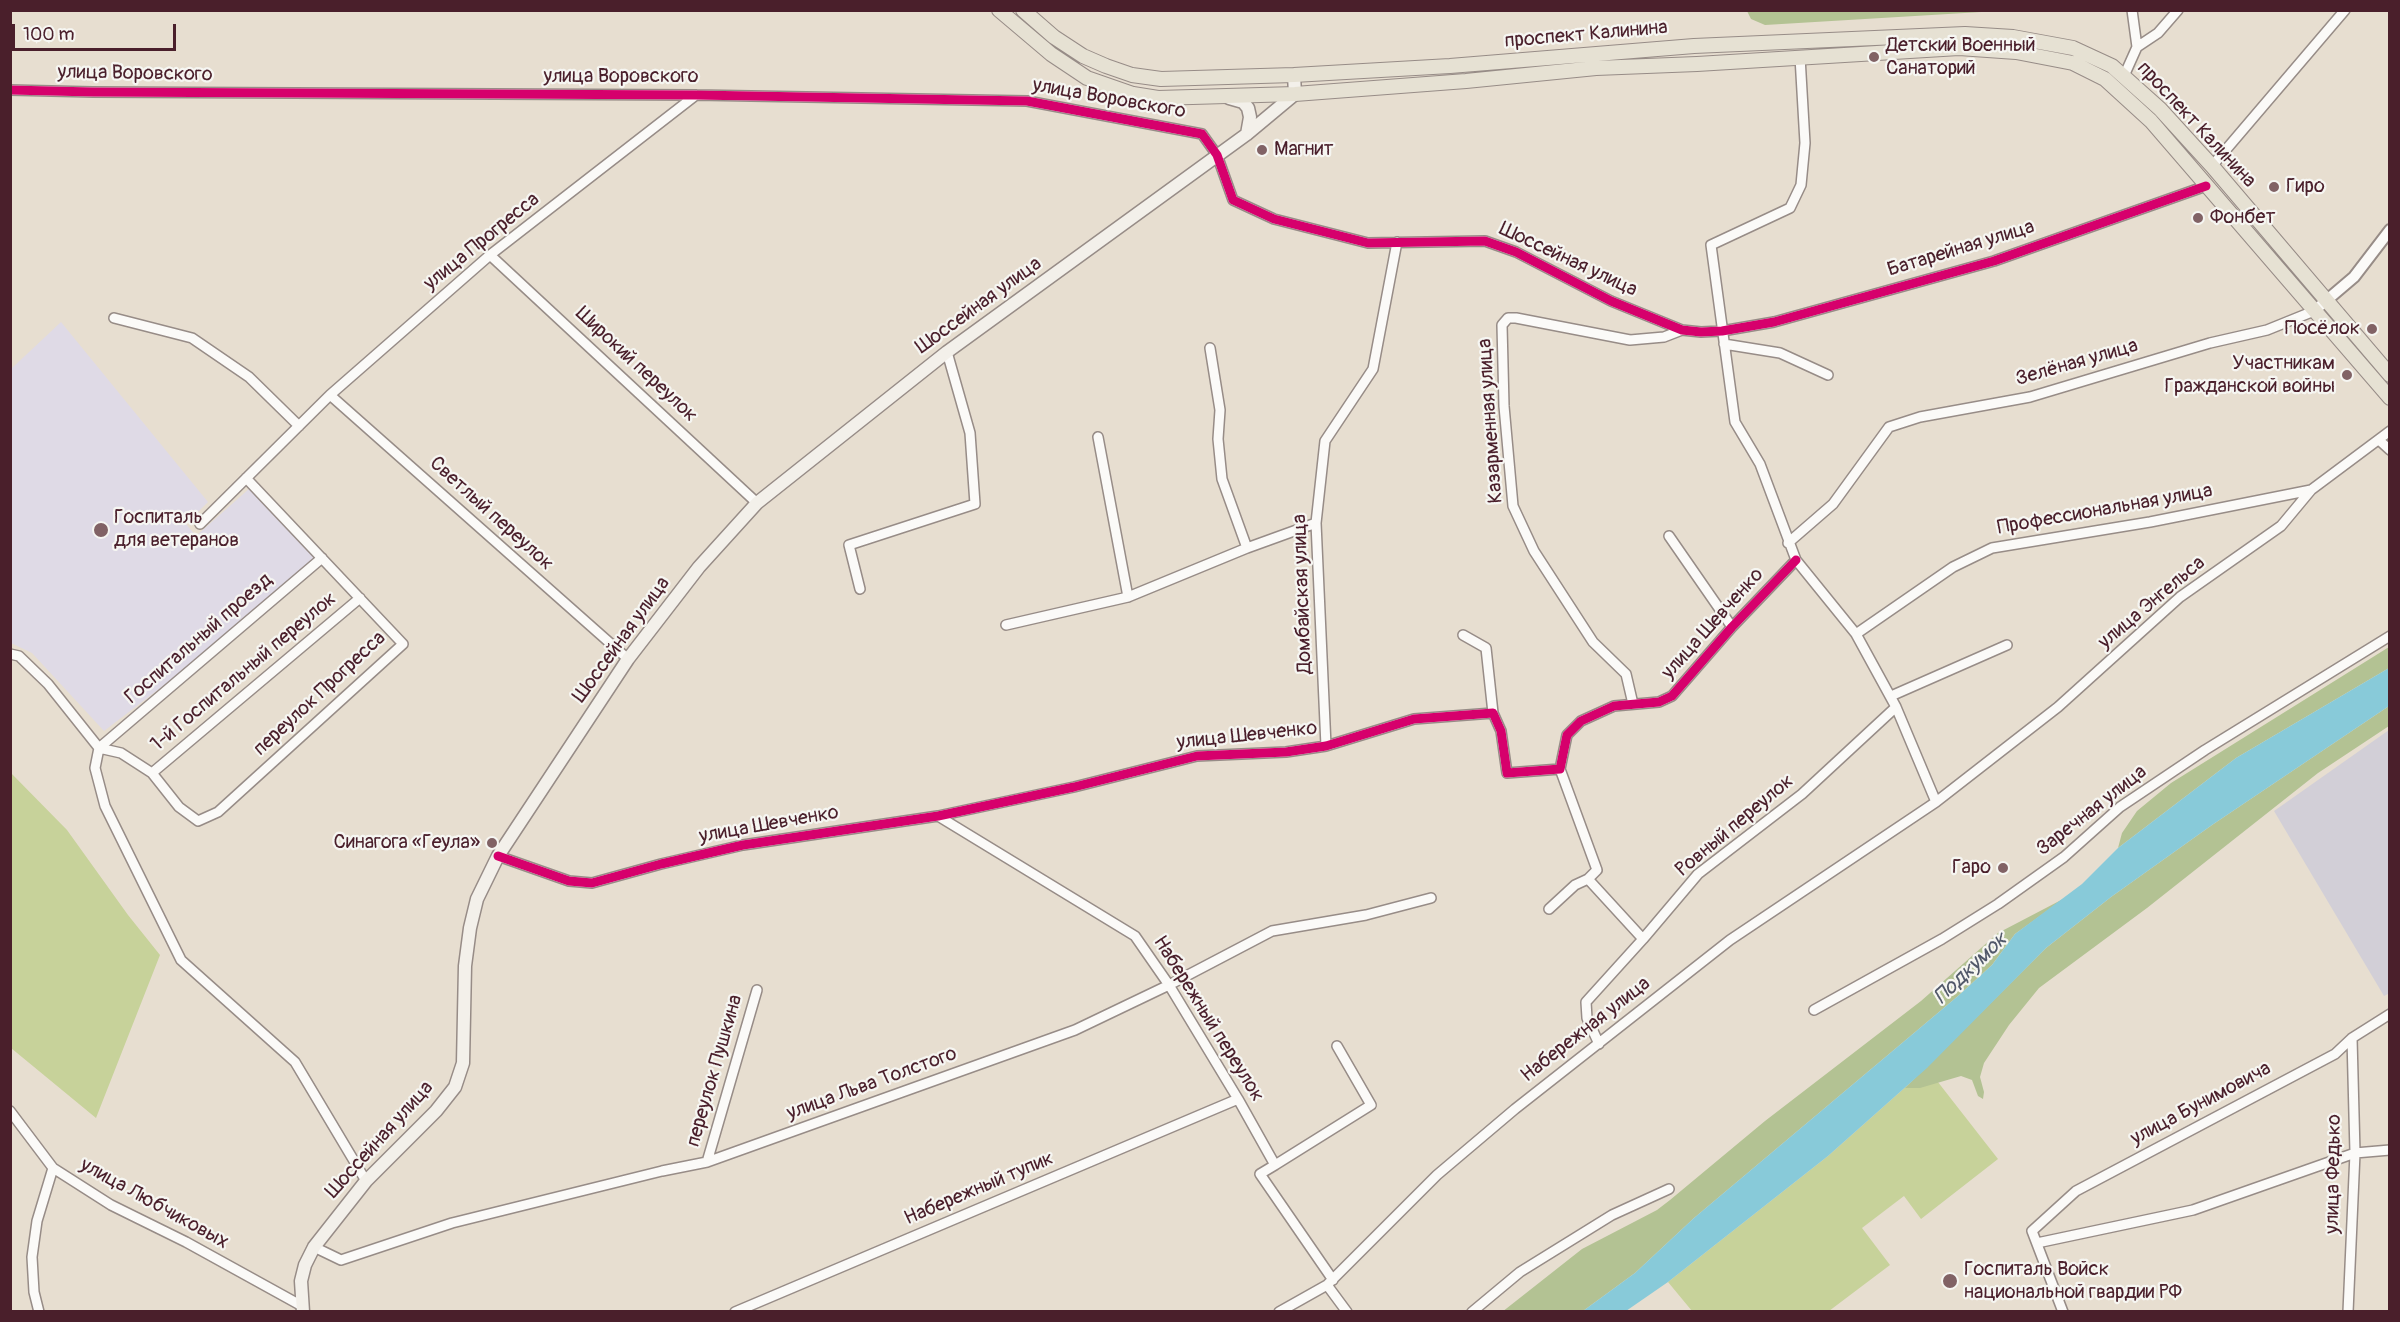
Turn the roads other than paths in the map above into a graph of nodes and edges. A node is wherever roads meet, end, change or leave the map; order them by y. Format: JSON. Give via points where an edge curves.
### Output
{"nodes":[{"id":1,"x":999,"y":10,"type":"edge"},
{"id":2,"x":1023,"y":10,"type":"edge"},
{"id":3,"x":2132,"y":10,"type":"edge"},
{"id":4,"x":2178,"y":10,"type":"edge"},
{"id":5,"x":2345,"y":10,"type":"edge"},
{"id":6,"x":2136,"y":47,"type":"junction"},
{"id":7,"x":1800,"y":57,"type":"junction"},
{"id":8,"x":1294,"y":75,"type":"junction"},
{"id":9,"x":2124,"y":76,"type":"junction"},
{"id":10,"x":10,"y":90,"type":"edge"},
{"id":11,"x":1296,"y":94,"type":"junction"},
{"id":12,"x":696,"y":95,"type":"junction"},
{"id":13,"x":1225,"y":97,"type":"junction"},
{"id":14,"x":1247,"y":134,"type":"junction"},
{"id":15,"x":1217,"y":155,"type":"junction"},
{"id":16,"x":2214,"y":163,"type":"junction"},
{"id":17,"x":2206,"y":186,"type":"junction"},
{"id":18,"x":2390,"y":230,"type":"edge"},
{"id":19,"x":1397,"y":242,"type":"junction"},
{"id":20,"x":490,"y":255,"type":"junction"},
{"id":21,"x":2326,"y":301,"type":"junction"},
{"id":22,"x":2314,"y":311,"type":"junction"},
{"id":23,"x":114,"y":318,"type":"dead end"},
{"id":24,"x":1508,"y":318,"type":"joint"},
{"id":25,"x":1682,"y":330,"type":"junction"},
{"id":26,"x":1722,"y":331,"type":"junction"},
{"id":27,"x":1724,"y":344,"type":"junction"},
{"id":28,"x":1210,"y":348,"type":"dead end"},
{"id":29,"x":947,"y":352,"type":"junction"},
{"id":30,"x":1828,"y":375,"type":"dead end"},
{"id":31,"x":2390,"y":375,"type":"edge"},
{"id":32,"x":330,"y":395,"type":"junction"},
{"id":33,"x":2390,"y":398,"type":"edge"},
{"id":34,"x":299,"y":426,"type":"junction"},
{"id":35,"x":2390,"y":431,"type":"edge"},
{"id":36,"x":1098,"y":437,"type":"dead end"},
{"id":37,"x":2379,"y":440,"type":"junction"},
{"id":38,"x":2390,"y":450,"type":"edge"},
{"id":39,"x":246,"y":478,"type":"junction"},
{"id":40,"x":2311,"y":490,"type":"junction"},
{"id":41,"x":757,"y":502,"type":"junction"},
{"id":42,"x":1316,"y":523,"type":"junction"},
{"id":43,"x":200,"y":524,"type":"dead end"},
{"id":44,"x":1669,"y":536,"type":"dead end"},
{"id":45,"x":1788,"y":543,"type":"junction"},
{"id":46,"x":1247,"y":548,"type":"junction"},
{"id":47,"x":322,"y":558,"type":"junction"},
{"id":48,"x":1796,"y":560,"type":"junction"},
{"id":49,"x":860,"y":589,"type":"dead end"},
{"id":50,"x":1128,"y":597,"type":"junction"},
{"id":51,"x":360,"y":598,"type":"junction"},
{"id":52,"x":1006,"y":625,"type":"dead end"},
{"id":53,"x":1732,"y":627,"type":"junction"},
{"id":54,"x":1856,"y":634,"type":"junction"},
{"id":55,"x":1463,"y":635,"type":"dead end"},
{"id":56,"x":2390,"y":636,"type":"edge"},
{"id":57,"x":2007,"y":645,"type":"dead end"},
{"id":58,"x":10,"y":654,"type":"edge"},
{"id":59,"x":628,"y":659,"type":"junction"},
{"id":60,"x":1891,"y":696,"type":"junction"},
{"id":61,"x":1633,"y":704,"type":"junction"},
{"id":62,"x":1896,"y":707,"type":"junction"},
{"id":63,"x":1493,"y":713,"type":"junction"},
{"id":64,"x":1326,"y":746,"type":"junction"},
{"id":65,"x":99,"y":748,"type":"junction"},
{"id":66,"x":1560,"y":769,"type":"junction"},
{"id":67,"x":152,"y":773,"type":"junction"},
{"id":68,"x":1936,"y":802,"type":"junction"},
{"id":69,"x":938,"y":816,"type":"junction"},
{"id":70,"x":498,"y":856,"type":"junction"},
{"id":71,"x":1588,"y":879,"type":"junction"},
{"id":72,"x":1431,"y":898,"type":"dead end"},
{"id":73,"x":1549,"y":909,"type":"dead end"},
{"id":74,"x":1643,"y":939,"type":"junction"},
{"id":75,"x":1169,"y":985,"type":"junction"},
{"id":76,"x":757,"y":990,"type":"dead end"},
{"id":77,"x":1814,"y":1010,"type":"dead end"},
{"id":78,"x":2390,"y":1014,"type":"edge"},
{"id":79,"x":2352,"y":1038,"type":"junction"},
{"id":80,"x":1599,"y":1044,"type":"junction"},
{"id":81,"x":1337,"y":1046,"type":"dead end"},
{"id":82,"x":1238,"y":1099,"type":"junction"},
{"id":83,"x":10,"y":1111,"type":"edge"},
{"id":84,"x":2390,"y":1150,"type":"edge"},
{"id":85,"x":2355,"y":1153,"type":"junction"},
{"id":86,"x":707,"y":1162,"type":"junction"},
{"id":87,"x":1275,"y":1165,"type":"junction"},
{"id":88,"x":53,"y":1168,"type":"junction"},
{"id":89,"x":366,"y":1181,"type":"junction"},
{"id":90,"x":1669,"y":1189,"type":"dead end"},
{"id":91,"x":2037,"y":1243,"type":"junction"},
{"id":92,"x":314,"y":1247,"type":"junction"},
{"id":93,"x":1330,"y":1283,"type":"junction"},
{"id":94,"x":302,"y":1309,"type":"edge"},
{"id":95,"x":39,"y":1311,"type":"edge"},
{"id":96,"x":735,"y":1311,"type":"edge"},
{"id":97,"x":1279,"y":1311,"type":"edge"},
{"id":98,"x":1347,"y":1311,"type":"edge"},
{"id":99,"x":1472,"y":1311,"type":"edge"},
{"id":100,"x":2063,"y":1311,"type":"edge"},
{"id":101,"x":2348,"y":1311,"type":"edge"}],
"edges":[{"from":1,"to":13,"type":"main road","name":"проспект Калинина","via":[[1051,54],[1087,78],[1158,98]]},
{"from":2,"to":8,"type":"main road","name":"проспект Калинина","via":[[1083,56],[1132,75],[1180,79]]},
{"from":3,"to":6,"type":"street"},
{"from":4,"to":6,"type":"street","via":[[2157,33]]},
{"from":5,"to":16,"type":"street"},
{"from":6,"to":9,"type":"street"},
{"from":7,"to":11,"type":"main road","name":"проспект Калинина","via":[[1596,68]]},
{"from":7,"to":17,"type":"main road","name":"проспект Калинина","via":[[1959,48],[2016,52],[2073,63],[2105,79],[2125,95]]},
{"from":7,"to":26,"type":"street","via":[[1805,143],[1801,185],[1790,207],[1711,245]]},
{"from":8,"to":9,"type":"main road","name":"проспект Калинина","via":[[1694,46],[1965,34],[2013,37],[2073,48]]},
{"from":8,"to":11,"type":"main road"},
{"from":9,"to":16,"type":"main road","name":"проспект Калинина"},
{"from":10,"to":12,"type":"street","name":"улица Воровского"},
{"from":11,"to":13,"type":"main road","name":"проспект Калинина"},
{"from":11,"to":14,"type":"main road","name":"Шоссейная улица"},
{"from":12,"to":15,"type":"street","name":"улица Воровского","via":[[1027,101],[1202,134]]},
{"from":12,"to":20,"type":"street","name":"улица Прогресса"},
{"from":13,"to":14,"type":"main road","via":[[1243,102],[1248,108]]},
{"from":14,"to":15,"type":"main road","name":"Шоссейная улица"},
{"from":15,"to":19,"type":"street","name":"Шоссейная улица","via":[[1233,200],[1274,219],[1368,243]]},
{"from":15,"to":29,"type":"main road","name":"Шоссейная улица"},
{"from":16,"to":21,"type":"main road","name":"проспект Калинина"},
{"from":17,"to":22,"type":"main road","name":"проспект Калинина"},
{"from":17,"to":26,"type":"street","name":"Батарейная улица","via":[[1995,261],[1774,322]]},
{"from":18,"to":21,"type":"street","name":"Зелёная улица","via":[[2354,277]]},
{"from":19,"to":25,"type":"street","name":"Шоссейная улица","via":[[1485,241]]},
{"from":19,"to":42,"type":"street","name":"Домбайская улица","via":[[1373,369],[1326,441]]},
{"from":20,"to":32,"type":"street","name":"улица Прогресса"},
{"from":20,"to":41,"type":"street","name":"Широкий переулок"},
{"from":21,"to":22,"type":"street","name":"Зелёная улица"},
{"from":21,"to":31,"type":"main road","name":"проспект Калинина"},
{"from":22,"to":33,"type":"main road","name":"проспект Калинина"},
{"from":22,"to":45,"type":"street","name":"Зелёная улица","via":[[2267,330],[2030,397],[1920,417],[1889,427],[1833,504]]},
{"from":23,"to":34,"type":"street","via":[[192,338],[249,377]]},
{"from":24,"to":25,"type":"street","name":"Шоссейная улица","via":[[1630,340],[1664,337]]},
{"from":24,"to":61,"type":"street","name":"Казарменная улица","via":[[1502,325],[1504,406],[1513,506],[1534,551],[1593,642],[1626,674]]},
{"from":25,"to":26,"type":"street","name":"Шоссейная улица"},
{"from":26,"to":27,"type":"street"},
{"from":27,"to":30,"type":"street","via":[[1780,352]]},
{"from":27,"to":45,"type":"street","via":[[1735,422],[1760,464]]},
{"from":28,"to":46,"type":"street","via":[[1220,410],[1221,479]]},
{"from":29,"to":41,"type":"main road","name":"Шоссейная улица"},
{"from":29,"to":49,"type":"street","via":[[970,433],[975,504],[849,545]]},
{"from":32,"to":34,"type":"street","name":"улица Прогресса"},
{"from":32,"to":59,"type":"street","name":"Светлый переулок"},
{"from":34,"to":39,"type":"street","name":"улица Прогресса"},
{"from":35,"to":37,"type":"street","name":"улица Энгельса"},
{"from":36,"to":50,"type":"street"},
{"from":37,"to":38,"type":"street"},
{"from":37,"to":40,"type":"street","name":"улица Энгельса"},
{"from":39,"to":43,"type":"street","name":"улица Прогресса"},
{"from":39,"to":47,"type":"street","name":"переулок Прогресса"},
{"from":40,"to":54,"type":"street","name":"Профессиональная улица","via":[[1992,548],[1953,567]]},
{"from":40,"to":68,"type":"street","name":"улица Энгельса","via":[[2282,526],[2180,597],[2058,707]]},
{"from":41,"to":59,"type":"main road","name":"Шоссейная улица","via":[[699,567]]},
{"from":42,"to":46,"type":"street"},
{"from":42,"to":64,"type":"street","name":"Домбайская улица"},
{"from":44,"to":53,"type":"street","name":"улица Шевченко"},
{"from":45,"to":48,"type":"street"},
{"from":46,"to":50,"type":"street"},
{"from":47,"to":51,"type":"street","name":"переулок Прогресса"},
{"from":47,"to":65,"type":"street","name":"Госпитальный проезд"},
{"from":48,"to":53,"type":"street","name":"улица Шевченко"},
{"from":48,"to":54,"type":"street"},
{"from":50,"to":52,"type":"street"},
{"from":51,"to":67,"type":"street","name":"1-й Госпитальный переулок"},
{"from":51,"to":67,"type":"street","name":"переулок Прогресса","via":[[403,644],[218,812],[198,821],[179,807]]},
{"from":53,"to":61,"type":"street","name":"улица Шевченко","via":[[1672,696],[1659,702]]},
{"from":54,"to":60,"type":"street"},
{"from":55,"to":63,"type":"street","via":[[1486,648]]},
{"from":56,"to":77,"type":"street","name":"Заречная улица","via":[[2120,807],[2064,857],[1998,904]]},
{"from":57,"to":60,"type":"street"},
{"from":58,"to":65,"type":"street","via":[[19,656],[48,684]]},
{"from":59,"to":70,"type":"main road","name":"Шоссейная улица"},
{"from":60,"to":62,"type":"street"},
{"from":61,"to":66,"type":"street","name":"улица Шевченко","via":[[1614,706],[1581,721],[1567,735]]},
{"from":62,"to":68,"type":"street"},
{"from":62,"to":74,"type":"street","name":"Ровный переулок","via":[[1802,794],[1698,874]]},
{"from":63,"to":64,"type":"street","name":"улица Шевченко","via":[[1414,719]]},
{"from":63,"to":66,"type":"street","via":[[1501,731],[1508,773]]},
{"from":64,"to":69,"type":"street","name":"улица Шевченко","via":[[1197,756],[1074,788]]},
{"from":65,"to":67,"type":"street","via":[[121,753]]},
{"from":65,"to":89,"type":"street","via":[[95,768],[105,806],[181,960],[296,1062]]},
{"from":66,"to":71,"type":"street","via":[[1597,870]]},
{"from":68,"to":80,"type":"street","name":"Набережная улица","via":[[1730,940]]},
{"from":69,"to":70,"type":"street","name":"улица Шевченко","via":[[743,845],[592,883],[569,881]]},
{"from":69,"to":75,"type":"street","name":"Набережный переулок","via":[[1135,936]]},
{"from":70,"to":89,"type":"main road","name":"Шоссейная улица","via":[[477,899],[470,928],[465,966],[463,1063],[455,1087]]},
{"from":71,"to":73,"type":"street","via":[[1575,885]]},
{"from":71,"to":74,"type":"street"},
{"from":72,"to":75,"type":"street","name":"улица Льва Толстого","via":[[1366,915],[1272,931]]},
{"from":74,"to":80,"type":"street","name":"Ровный переулок","via":[[1586,1002],[1587,1018]]},
{"from":75,"to":82,"type":"street","name":"Набережный переулок"},
{"from":75,"to":86,"type":"street","name":"улица Льва Толстого","via":[[1075,1030]]},
{"from":76,"to":86,"type":"street","name":"переулок Пушкина"},
{"from":78,"to":79,"type":"street","name":"улица Бунимовича"},
{"from":79,"to":85,"type":"street","name":"улица Федько"},
{"from":79,"to":91,"type":"street","name":"улица Бунимовича","via":[[2335,1054],[2076,1191],[2032,1231]]},
{"from":80,"to":93,"type":"street","name":"Набережная улица","via":[[1515,1108],[1437,1175]]},
{"from":81,"to":87,"type":"street","via":[[1371,1105]]},
{"from":82,"to":87,"type":"street","name":"Набережный переулок"},
{"from":82,"to":96,"type":"street","name":"Набережный тупик"},
{"from":83,"to":88,"type":"street","name":"улица Любчиковых"},
{"from":84,"to":85,"type":"street"},
{"from":85,"to":91,"type":"street","via":[[2193,1210]]},
{"from":85,"to":101,"type":"street","name":"улица Федько"},
{"from":86,"to":92,"type":"street","name":"улица Льва Толстого","via":[[452,1223],[341,1260]]},
{"from":87,"to":93,"type":"street","via":[[1260,1174]]},
{"from":88,"to":94,"type":"street","name":"улица Любчиковых","via":[[111,1205],[186,1242]]},
{"from":88,"to":95,"type":"street","via":[[37,1221],[32,1257]]},
{"from":89,"to":92,"type":"main road","name":"Шоссейная улица"},
{"from":90,"to":99,"type":"street","via":[[1593,1226],[1520,1272]]},
{"from":91,"to":100,"type":"street"},
{"from":92,"to":94,"type":"main road","name":"Шоссейная улица","via":[[301,1281]]},
{"from":93,"to":97,"type":"street","name":"Набережная улица"},
{"from":93,"to":98,"type":"street"}]}
